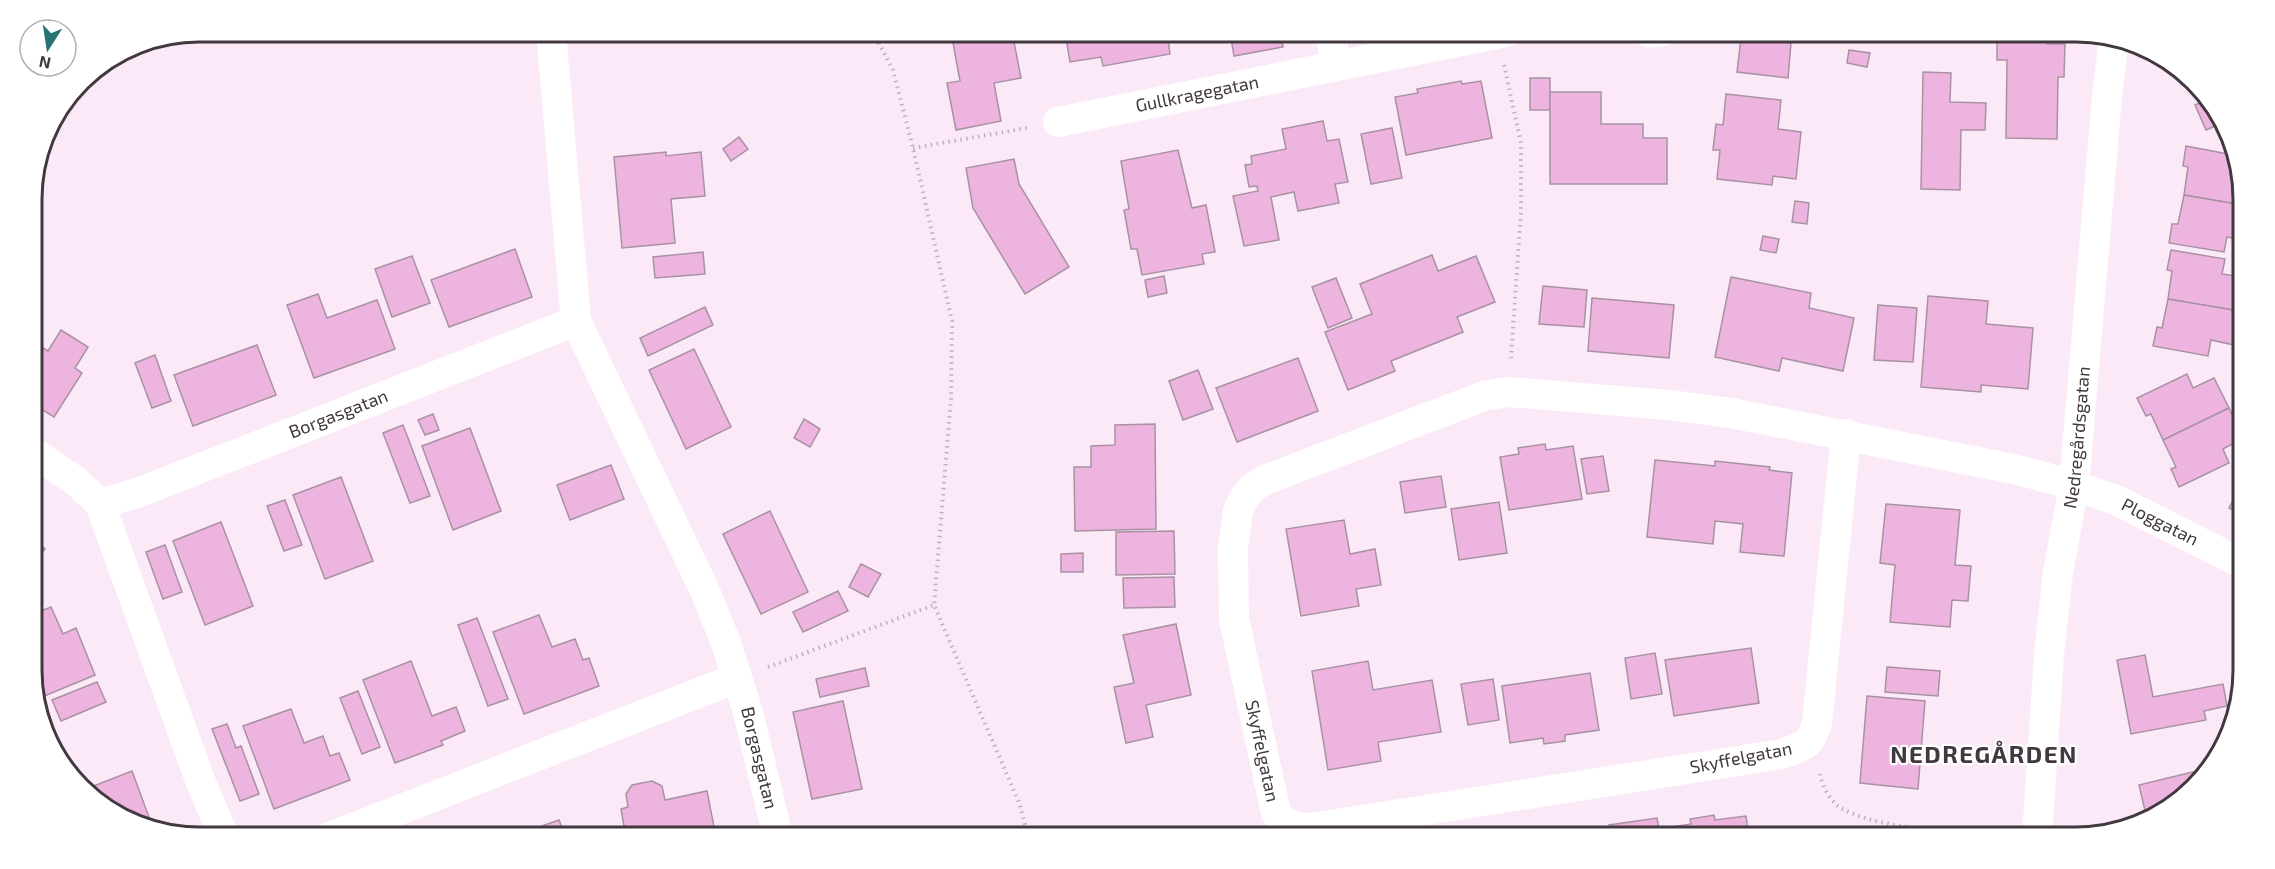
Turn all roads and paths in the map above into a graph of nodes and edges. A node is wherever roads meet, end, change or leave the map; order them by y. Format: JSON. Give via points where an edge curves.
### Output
{"nodes":[{"id":1,"x":552,"y":42,"type":"edge"},
{"id":2,"x":878,"y":42,"type":"edge"},
{"id":3,"x":1332,"y":42,"type":"edge"},
{"id":4,"x":1448,"y":42,"type":"edge"},
{"id":5,"x":1499,"y":42,"type":"edge"},
{"id":6,"x":2113,"y":46,"type":"edge"},
{"id":7,"x":1336,"y":65,"type":"junction"},
{"id":8,"x":1058,"y":122,"type":"joint"},
{"id":9,"x":913,"y":148,"type":"junction"},
{"id":10,"x":576,"y":321,"type":"junction"},
{"id":11,"x":1508,"y":392,"type":"junction"},
{"id":12,"x":1846,"y":434,"type":"junction"},
{"id":13,"x":42,"y":458,"type":"edge"},
{"id":14,"x":2074,"y":485,"type":"junction"},
{"id":15,"x":100,"y":504,"type":"junction"},
{"id":16,"x":2233,"y":559,"type":"edge"},
{"id":17,"x":934,"y":605,"type":"junction"},
{"id":18,"x":737,"y":678,"type":"junction"},
{"id":19,"x":1813,"y":738,"type":"junction"},
{"id":20,"x":220,"y":827,"type":"edge"},
{"id":21,"x":356,"y":827,"type":"edge"},
{"id":22,"x":776,"y":827,"type":"edge"},
{"id":23,"x":1026,"y":827,"type":"edge"},
{"id":24,"x":1294,"y":827,"type":"edge"},
{"id":25,"x":1317,"y":827,"type":"edge"},
{"id":26,"x":1914,"y":827,"type":"edge"},
{"id":27,"x":2038,"y":827,"type":"edge"}],
"edges":[{"from":1,"to":10,"type":"street","name":"Borgasgatan"},
{"from":2,"to":9,"type":"path","via":[[893,70]]},
{"from":3,"to":7,"type":"street"},
{"from":4,"to":7,"type":"street","name":"Gullkragegatan"},
{"from":5,"to":11,"type":"path","via":[[1521,143],[1521,211]]},
{"from":6,"to":14,"type":"street","name":"Nedregårdsgatan"},
{"from":7,"to":8,"type":"street","name":"Gullkragegatan"},
{"from":8,"to":9,"type":"path"},
{"from":9,"to":17,"type":"path","via":[[952,321],[951,399]]},
{"from":10,"to":15,"type":"street","name":"Borgasgatan","via":[[140,492]]},
{"from":10,"to":18,"type":"street","name":"Borgasgatan","via":[[705,591]]},
{"from":11,"to":12,"type":"street","name":"Skyffelgatan","via":[[1669,405]]},
{"from":11,"to":24,"type":"street","name":"Skyffelgatan","via":[[1484,396],[1265,480],[1244,498],[1238,511],[1233,547],[1234,619],[1272,801],[1280,818]]},
{"from":12,"to":14,"type":"street","name":"Skyffelgatan"},
{"from":12,"to":19,"type":"street","name":"Skyffelgatan"},
{"from":13,"to":15,"type":"street"},
{"from":14,"to":16,"type":"street","name":"Ploggatan","via":[[2118,501]]},
{"from":14,"to":27,"type":"street","name":"Nedregårdsgatan","via":[[2050,643]]},
{"from":15,"to":20,"type":"street"},
{"from":17,"to":18,"type":"path"},
{"from":17,"to":23,"type":"path","via":[[1020,805]]},
{"from":18,"to":21,"type":"street"},
{"from":18,"to":22,"type":"street","name":"Borgasgatan"},
{"from":19,"to":25,"type":"street","name":"Skyffelgatan","via":[[1782,754]]},
{"from":19,"to":26,"type":"path","via":[[1822,784],[1836,805],[1864,819]]}]}
